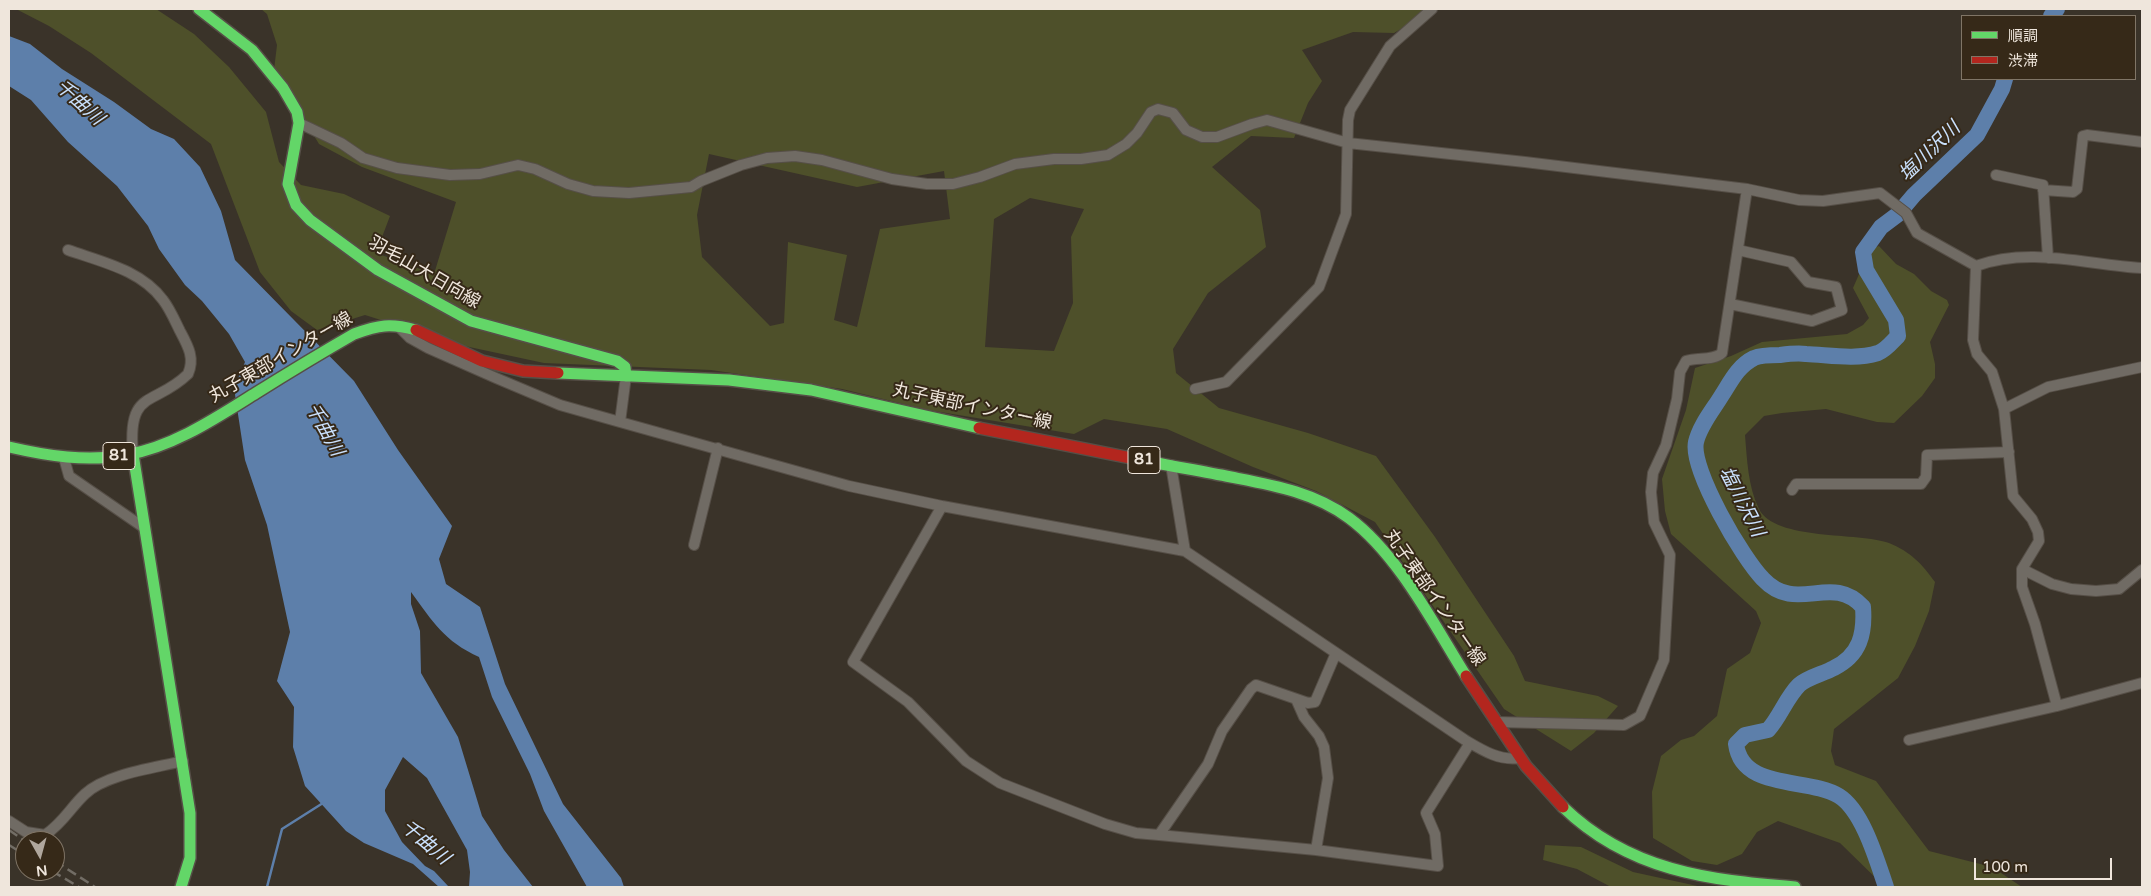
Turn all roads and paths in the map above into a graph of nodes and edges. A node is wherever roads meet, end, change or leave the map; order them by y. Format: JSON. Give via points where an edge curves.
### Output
{"nodes":[{"id":1,"x":200,"y":9,"type":"edge"},
{"id":2,"x":1432,"y":9,"type":"edge"},
{"id":3,"x":298,"y":123,"type":"junction"},
{"id":4,"x":2142,"y":142,"type":"edge"},
{"id":5,"x":1348,"y":143,"type":"junction"},
{"id":6,"x":1996,"y":174,"type":"dead end"},
{"id":7,"x":1747,"y":189,"type":"junction"},
{"id":8,"x":2043,"y":190,"type":"junction"},
{"id":9,"x":68,"y":250,"type":"dead end"},
{"id":10,"x":1738,"y":250,"type":"junction"},
{"id":11,"x":2048,"y":258,"type":"junction"},
{"id":12,"x":1976,"y":266,"type":"junction"},
{"id":13,"x":2142,"y":268,"type":"edge"},
{"id":14,"x":1730,"y":304,"type":"junction"},
{"id":15,"x":397,"y":325,"type":"junction"},
{"id":16,"x":2142,"y":367,"type":"edge"},
{"id":17,"x":626,"y":376,"type":"junction"},
{"id":18,"x":1194,"y":389,"type":"dead end"},
{"id":19,"x":2004,"y":409,"type":"junction"},
{"id":20,"x":620,"y":422,"type":"junction"},
{"id":21,"x":9,"y":447,"type":"edge"},
{"id":22,"x":718,"y":448,"type":"junction"},
{"id":23,"x":2009,"y":452,"type":"junction"},
{"id":24,"x":133,"y":454,"type":"junction"},
{"id":25,"x":64,"y":458,"type":"junction"},
{"id":26,"x":1171,"y":465,"type":"junction"},
{"id":27,"x":1792,"y":490,"type":"dead end"},
{"id":28,"x":942,"y":506,"type":"junction"},
{"id":29,"x":143,"y":527,"type":"junction"},
{"id":30,"x":694,"y":545,"type":"dead end"},
{"id":31,"x":1185,"y":550,"type":"junction"},
{"id":32,"x":2022,"y":569,"type":"junction"},
{"id":33,"x":2142,"y":570,"type":"edge"},
{"id":34,"x":1336,"y":653,"type":"junction"},
{"id":35,"x":2142,"y":683,"type":"edge"},
{"id":36,"x":1296,"y":699,"type":"junction"},
{"id":37,"x":2057,"y":706,"type":"junction"},
{"id":38,"x":1496,"y":722,"type":"junction"},
{"id":39,"x":1909,"y":740,"type":"dead end"},
{"id":40,"x":1470,"y":743,"type":"junction"},
{"id":41,"x":1519,"y":758,"type":"junction"},
{"id":42,"x":183,"y":761,"type":"junction"},
{"id":43,"x":9,"y":821,"type":"edge"},
{"id":44,"x":1159,"y":835,"type":"junction"},
{"id":45,"x":1316,"y":850,"type":"junction"},
{"id":46,"x":181,"y":887,"type":"edge"},
{"id":47,"x":1795,"y":887,"type":"edge"}],
"edges":[{"from":1,"to":3,"type":"main road","name":"羽毛山大日向線","via":[[252,50],[292,102],[298,112]]},
{"from":2,"to":5,"type":"street","via":[[1390,46],[1355,101],[1348,120]]},
{"from":3,"to":5,"type":"street","via":[[364,158],[397,168],[450,175],[480,174],[518,165],[593,191],[629,193],[691,187],[742,165],[767,158],[795,156],[892,179],[954,184],[1015,164],[1108,155],[1126,144],[1151,112],[1158,109],[1172,113],[1186,130],[1202,136],[1217,137],[1268,120]]},
{"from":3,"to":17,"type":"main road","name":"羽毛山大日向線","via":[[288,184],[296,205],[310,220],[378,270],[471,321],[617,360],[625,367]]},
{"from":4,"to":8,"type":"street","via":[[2083,136],[2077,189],[2073,192]]},
{"from":5,"to":7,"type":"street"},
{"from":5,"to":18,"type":"street","via":[[1346,214],[1319,287],[1226,382]]},
{"from":6,"to":8,"type":"street","via":[[2043,185]]},
{"from":7,"to":10,"type":"street"},
{"from":7,"to":12,"type":"street","via":[[1799,200],[1823,201],[1880,193],[1906,213],[1917,233]]},
{"from":8,"to":11,"type":"street"},
{"from":9,"to":24,"type":"street","via":[[130,272],[148,285],[163,300],[191,354],[188,374],[141,404],[132,428]]},
{"from":10,"to":14,"type":"street"},
{"from":10,"to":14,"type":"street","via":[[1791,262],[1808,282],[1836,287],[1842,310],[1812,321]]},
{"from":11,"to":12,"type":"street","via":[[1990,260]]},
{"from":11,"to":13,"type":"street"},
{"from":12,"to":19,"type":"street","via":[[1972,340],[1977,354],[1992,372]]},
{"from":14,"to":38,"type":"street","via":[[1722,352],[1717,357],[1686,362],[1680,372],[1666,445],[1653,473],[1650,502],[1654,522],[1670,555],[1664,660],[1640,716],[1624,725]]},
{"from":15,"to":17,"type":"main road","name":"丸子東部インター線","number":"81","via":[[418,331],[482,362],[508,368]]},
{"from":15,"to":20,"type":"street","via":[[410,338],[445,356],[560,405]]},
{"from":15,"to":24,"type":"main road","name":"丸子東部インター線","number":"81","via":[[370,327],[170,441]]},
{"from":16,"to":19,"type":"street","via":[[2048,387]]},
{"from":17,"to":20,"type":"street"},
{"from":17,"to":26,"type":"main road","name":"丸子東部インター線","number":"81","via":[[751,382],[803,389],[992,431]]},
{"from":19,"to":23,"type":"street"},
{"from":20,"to":22,"type":"street"},
{"from":21,"to":25,"type":"main road","name":"丸子東部インター線","number":"81"},
{"from":22,"to":28,"type":"street","via":[[849,486]]},
{"from":22,"to":30,"type":"street"},
{"from":23,"to":27,"type":"street","via":[[1927,455],[1926,477],[1921,484],[1796,484]]},
{"from":23,"to":32,"type":"street","via":[[2013,496],[2038,532],[2039,541]]},
{"from":24,"to":25,"type":"main road","name":"丸子東部インター線","number":"81","via":[[91,459]]},
{"from":24,"to":29,"type":"main road"},
{"from":25,"to":29,"type":"street","via":[[69,476]]},
{"from":26,"to":31,"type":"street"},
{"from":26,"to":38,"type":"main road","name":"丸子東部インター線","number":"81","via":[[1291,490],[1333,507],[1351,519],[1373,538],[1393,564]]},
{"from":28,"to":31,"type":"street"},
{"from":28,"to":44,"type":"street","via":[[853,662],[908,702],[966,762],[1000,782],[1105,824],[1136,833]]},
{"from":29,"to":42,"type":"main road"},
{"from":31,"to":34,"type":"street"},
{"from":32,"to":33,"type":"street","via":[[2052,584],[2096,591],[2119,589]]},
{"from":32,"to":37,"type":"street","via":[[2022,587]]},
{"from":34,"to":36,"type":"street","via":[[1315,702]]},
{"from":34,"to":40,"type":"street"},
{"from":35,"to":37,"type":"street"},
{"from":36,"to":44,"type":"street","via":[[1256,685],[1251,689],[1222,731],[1208,764]]},
{"from":36,"to":45,"type":"street","via":[[1324,747],[1328,778]]},
{"from":37,"to":39,"type":"street"},
{"from":38,"to":41,"type":"main road","name":"丸子東部インター線","number":"81"},
{"from":40,"to":41,"type":"street","via":[[1496,757]]},
{"from":40,"to":45,"type":"street","via":[[1426,813],[1435,834],[1438,866]]},
{"from":41,"to":47,"type":"main road","name":"丸子東部インター線","number":"81","via":[[1546,792],[1580,824],[1632,855],[1707,876]]},
{"from":42,"to":43,"type":"street","via":[[106,781],[85,793],[66,817],[45,835],[26,832]]},
{"from":42,"to":46,"type":"main road","via":[[191,835],[190,858]]},
{"from":44,"to":45,"type":"street"}]}
